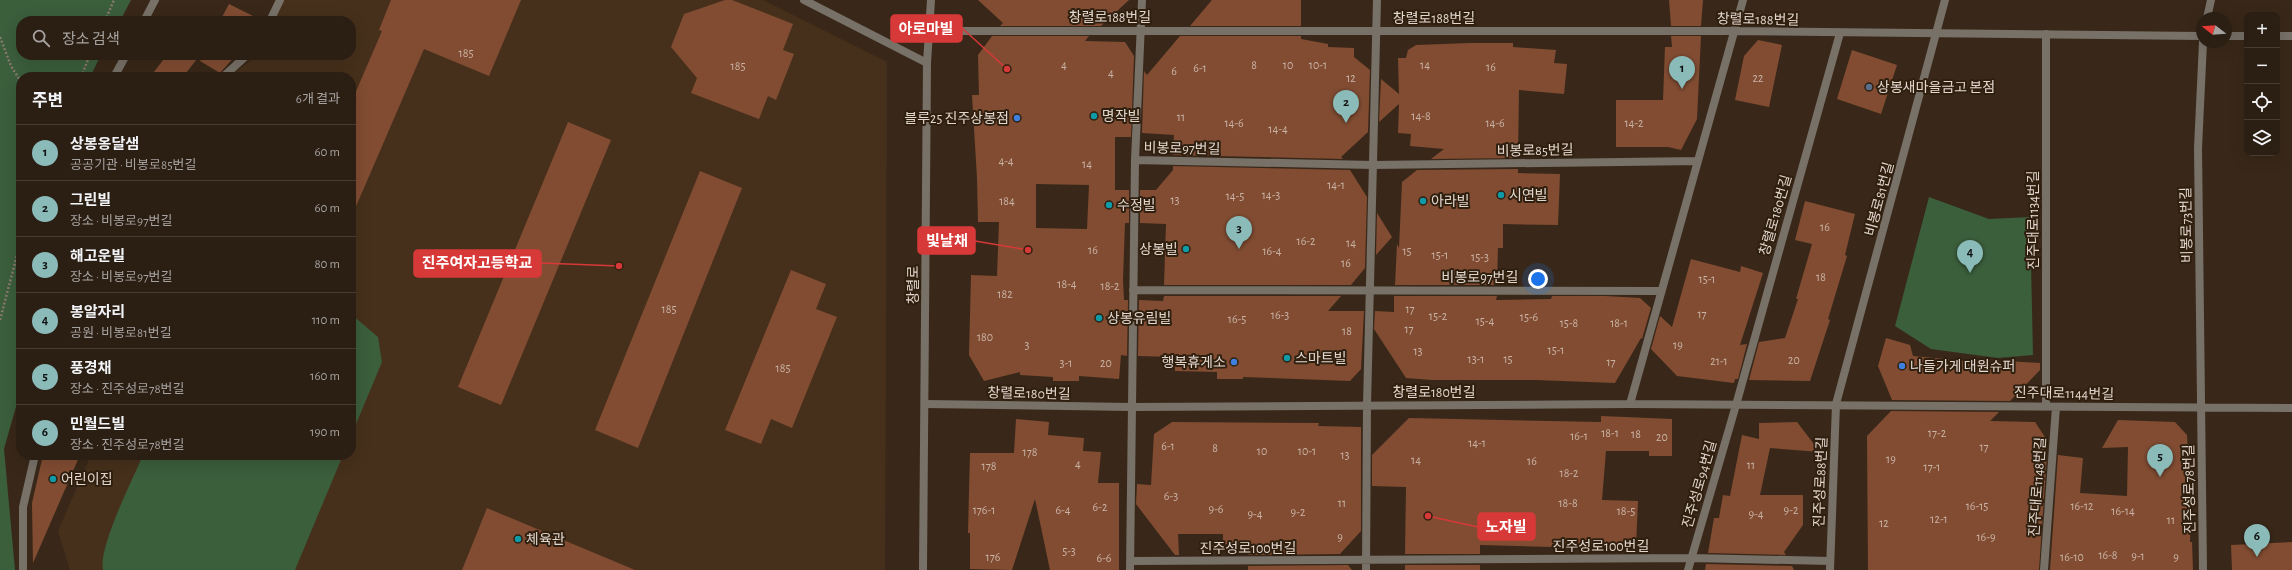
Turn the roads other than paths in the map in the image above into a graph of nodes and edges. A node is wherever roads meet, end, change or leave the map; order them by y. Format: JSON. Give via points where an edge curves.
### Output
{"nodes":[{"id":1,"x":155,"y":0,"type":"edge"},
{"id":2,"x":280,"y":0,"type":"edge"},
{"id":3,"x":804,"y":0,"type":"edge"},
{"id":4,"x":931,"y":0,"type":"edge"},
{"id":5,"x":1142,"y":0,"type":"edge"},
{"id":6,"x":1377,"y":0,"type":"edge"},
{"id":7,"x":1743,"y":0,"type":"edge"},
{"id":8,"x":1945,"y":0,"type":"edge"},
{"id":9,"x":2211,"y":0,"type":"edge"},
{"id":10,"x":2208,"y":12,"type":"edge"},
{"id":11,"x":147,"y":16,"type":"edge"},
{"id":12,"x":272,"y":16,"type":"edge"},
{"id":13,"x":1141,"y":30,"type":"junction"},
{"id":14,"x":931,"y":31,"type":"junction"},
{"id":15,"x":1376,"y":31,"type":"junction"},
{"id":16,"x":1734,"y":31,"type":"junction"},
{"id":17,"x":1937,"y":32,"type":"junction"},
{"id":18,"x":1840,"y":33,"type":"junction"},
{"id":19,"x":2046,"y":34,"type":"junction"},
{"id":20,"x":2196,"y":36,"type":"edge"},
{"id":21,"x":2232,"y":36,"type":"edge"},
{"id":22,"x":2244,"y":36,"type":"edge"},
{"id":23,"x":2280,"y":36,"type":"edge"},
{"id":24,"x":2292,"y":36,"type":"edge"},
{"id":25,"x":2203,"y":48,"type":"edge"},
{"id":26,"x":123,"y":60,"type":"edge"},
{"id":27,"x":242,"y":60,"type":"edge"},
{"id":28,"x":928,"y":63,"type":"junction"},
{"id":29,"x":117,"y":72,"type":"edge"},
{"id":30,"x":228,"y":72,"type":"edge"},
{"id":31,"x":1135,"y":160,"type":"junction"},
{"id":32,"x":1698,"y":161,"type":"junction"},
{"id":33,"x":1373,"y":165,"type":"junction"},
{"id":34,"x":1370,"y":289,"type":"junction"},
{"id":35,"x":1133,"y":290,"type":"junction"},
{"id":36,"x":1661,"y":292,"type":"junction"},
{"id":37,"x":925,"y":404,"type":"junction"},
{"id":38,"x":1630,"y":404,"type":"junction"},
{"id":39,"x":1836,"y":404,"type":"junction"},
{"id":40,"x":1367,"y":405,"type":"junction"},
{"id":41,"x":1736,"y":405,"type":"junction"},
{"id":42,"x":2046,"y":406,"type":"junction"},
{"id":43,"x":2056,"y":406,"type":"junction"},
{"id":44,"x":1132,"y":407,"type":"junction"},
{"id":45,"x":2201,"y":407,"type":"junction"},
{"id":46,"x":2292,"y":408,"type":"edge"},
{"id":47,"x":34,"y":460,"type":"edge"},
{"id":48,"x":1692,"y":558,"type":"junction"},
{"id":49,"x":1130,"y":561,"type":"junction"},
{"id":50,"x":1367,"y":561,"type":"junction"},
{"id":51,"x":1830,"y":566,"type":"edge"},
{"id":52,"x":24,"y":570,"type":"edge"},
{"id":53,"x":924,"y":570,"type":"edge"},
{"id":54,"x":1130,"y":570,"type":"edge"},
{"id":55,"x":1366,"y":570,"type":"edge"},
{"id":56,"x":1688,"y":570,"type":"edge"},
{"id":57,"x":2044,"y":570,"type":"edge"},
{"id":58,"x":2203,"y":570,"type":"edge"}],
"edges":[{"from":1,"to":11,"type":"street"},
{"from":2,"to":12,"type":"street"},
{"from":3,"to":28,"type":"street"},
{"from":4,"to":14,"type":"street","name":"창렬로"},
{"from":5,"to":13,"type":"street"},
{"from":6,"to":15,"type":"street"},
{"from":7,"to":16,"type":"street"},
{"from":8,"to":17,"type":"street","name":"비봉로81번길"},
{"from":9,"to":10,"type":"street"},
{"from":13,"to":14,"type":"street","name":"창렬로188번길"},
{"from":13,"to":15,"type":"street","name":"창렬로188번길"},
{"from":13,"to":31,"type":"street"},
{"from":14,"to":28,"type":"street","name":"창렬로"},
{"from":15,"to":16,"type":"street","name":"창렬로188번길"},
{"from":15,"to":33,"type":"street"},
{"from":16,"to":18,"type":"street","name":"창렬로188번길"},
{"from":16,"to":32,"type":"street"},
{"from":17,"to":18,"type":"street","name":"창렬로188번길"},
{"from":17,"to":19,"type":"street"},
{"from":17,"to":39,"type":"street","name":"비봉로81번길"},
{"from":18,"to":41,"type":"street","name":"창렬로180번길"},
{"from":19,"to":20,"type":"street"},
{"from":19,"to":42,"type":"street","name":"진주대로1134번길"},
{"from":21,"to":22,"type":"street"},
{"from":23,"to":24,"type":"street"},
{"from":25,"to":45,"type":"street","name":"비봉로73번길","via":[[2198,148]]},
{"from":26,"to":29,"type":"street"},
{"from":27,"to":30,"type":"street"},
{"from":28,"to":37,"type":"street","name":"창렬로"},
{"from":31,"to":33,"type":"street","name":"비봉로97번길"},
{"from":31,"to":35,"type":"street"},
{"from":32,"to":33,"type":"street","name":"비봉로85번길"},
{"from":32,"to":36,"type":"street"},
{"from":33,"to":34,"type":"street"},
{"from":34,"to":35,"type":"street","name":"비봉로97번길"},
{"from":34,"to":36,"type":"street","name":"비봉로97번길"},
{"from":34,"to":40,"type":"street"},
{"from":35,"to":44,"type":"street"},
{"from":36,"to":38,"type":"street"},
{"from":37,"to":44,"type":"street","name":"창렬로180번길"},
{"from":37,"to":53,"type":"street","name":"창렬로"},
{"from":38,"to":40,"type":"street","name":"창렬로180번길"},
{"from":38,"to":41,"type":"street","name":"창렬로180번길"},
{"from":39,"to":41,"type":"street","name":"창렬로180번길"},
{"from":39,"to":42,"type":"street","name":"진주대로1144번길"},
{"from":39,"to":51,"type":"street","name":"진주성로88번길"},
{"from":40,"to":44,"type":"street","name":"창렬로180번길"},
{"from":40,"to":50,"type":"street"},
{"from":41,"to":48,"type":"street","name":"진주성로94번길"},
{"from":42,"to":43,"type":"street","name":"진주대로1144번길"},
{"from":43,"to":45,"type":"street","name":"진주대로1144번길"},
{"from":43,"to":57,"type":"street","name":"진주대로1148번길"},
{"from":44,"to":49,"type":"street"},
{"from":45,"to":46,"type":"street","name":"진주대로1144번길"},
{"from":45,"to":58,"type":"street","name":"진주성로78번길"},
{"from":47,"to":52,"type":"street","via":[[23,507]]},
{"from":48,"to":50,"type":"street","name":"진주성로100번길"},
{"from":48,"to":51,"type":"street","name":"진주성로88번길"},
{"from":48,"to":56,"type":"street","name":"진주성로94번길"},
{"from":49,"to":50,"type":"street","name":"진주성로100번길"},
{"from":49,"to":54,"type":"street"},
{"from":50,"to":55,"type":"street"}]}
